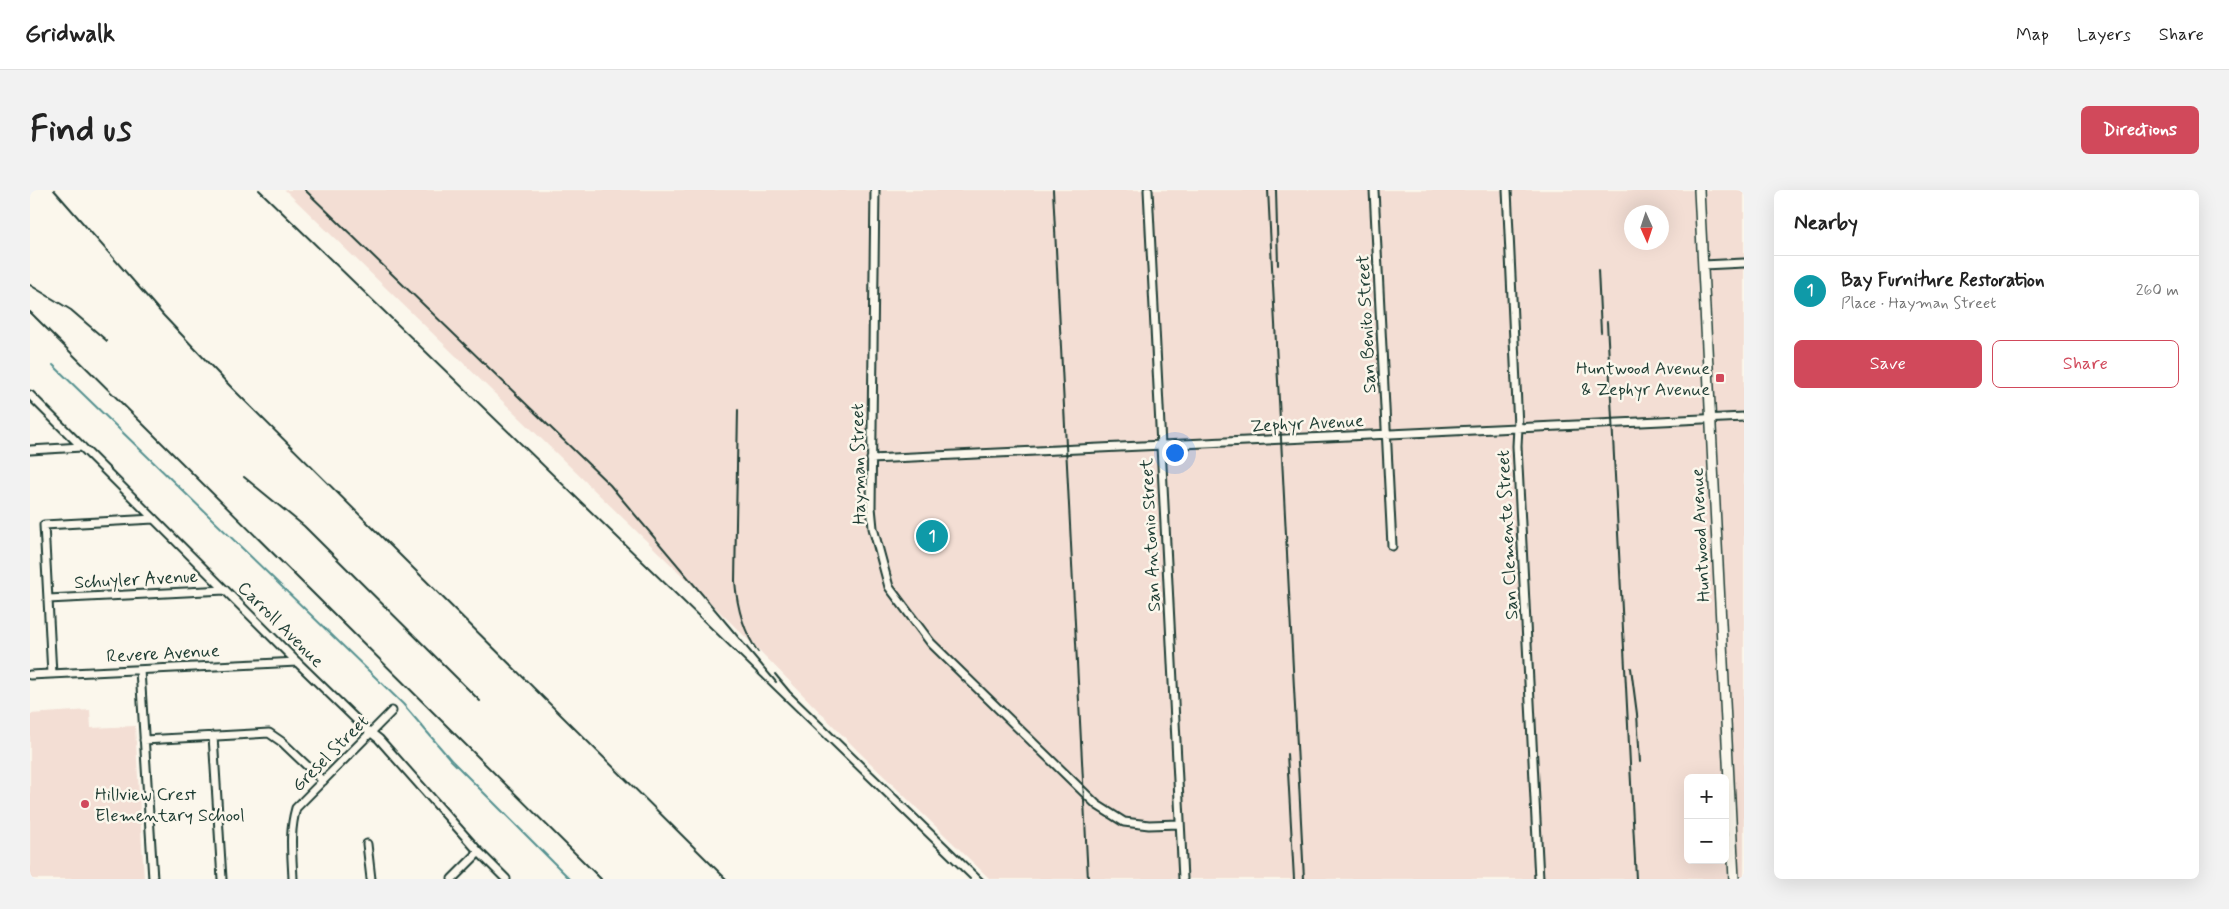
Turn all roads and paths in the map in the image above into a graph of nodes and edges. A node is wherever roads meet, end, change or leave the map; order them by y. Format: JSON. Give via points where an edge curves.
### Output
{"nodes":[{"id":1,"x":875,"y":190,"type":"edge"},
{"id":2,"x":1148,"y":190,"type":"edge"},
{"id":3,"x":1374,"y":190,"type":"edge"},
{"id":4,"x":1507,"y":190,"type":"edge"},
{"id":5,"x":1699,"y":190,"type":"edge"},
{"id":6,"x":1744,"y":262,"type":"edge"},
{"id":7,"x":1703,"y":265,"type":"junction"},
{"id":8,"x":30,"y":395,"type":"edge"},
{"id":9,"x":1744,"y":417,"type":"edge"},
{"id":10,"x":1710,"y":419,"type":"junction"},
{"id":11,"x":1518,"y":427,"type":"junction"},
{"id":12,"x":1386,"y":434,"type":"junction"},
{"id":13,"x":1161,"y":444,"type":"junction"},
{"id":14,"x":82,"y":447,"type":"junction"},
{"id":15,"x":30,"y":450,"type":"edge"},
{"id":16,"x":871,"y":458,"type":"junction"},
{"id":17,"x":154,"y":519,"type":"junction"},
{"id":18,"x":1392,"y":546,"type":"dead end"},
{"id":19,"x":225,"y":590,"type":"junction"},
{"id":20,"x":48,"y":598,"type":"junction"},
{"id":21,"x":297,"y":662,"type":"junction"},
{"id":22,"x":140,"y":670,"type":"junction"},
{"id":23,"x":52,"y":674,"type":"junction"},
{"id":24,"x":30,"y":675,"type":"edge"},
{"id":25,"x":392,"y":711,"type":"dead end"},
{"id":26,"x":371,"y":733,"type":"junction"},
{"id":27,"x":213,"y":736,"type":"junction"},
{"id":28,"x":144,"y":740,"type":"junction"},
{"id":29,"x":323,"y":781,"type":"junction"},
{"id":30,"x":1179,"y":824,"type":"junction"},
{"id":31,"x":367,"y":844,"type":"dead end"},
{"id":32,"x":479,"y":852,"type":"junction"},
{"id":33,"x":153,"y":879,"type":"edge"},
{"id":34,"x":222,"y":879,"type":"edge"},
{"id":35,"x":293,"y":879,"type":"edge"},
{"id":36,"x":371,"y":879,"type":"edge"},
{"id":37,"x":452,"y":879,"type":"edge"},
{"id":38,"x":506,"y":879,"type":"edge"},
{"id":39,"x":1183,"y":879,"type":"edge"},
{"id":40,"x":1539,"y":879,"type":"edge"},
{"id":41,"x":1734,"y":879,"type":"edge"}],
"edges":[{"from":1,"to":16,"type":"street","name":"Hayman Street"},
{"from":2,"to":13,"type":"street","name":"San Antonio Street"},
{"from":3,"to":12,"type":"street","name":"San Benito Street"},
{"from":4,"to":11,"type":"street","name":"San Clemente Street"},
{"from":5,"to":7,"type":"street","name":"Huntwood Avenue"},
{"from":6,"to":7,"type":"street"},
{"from":7,"to":10,"type":"street","name":"Huntwood Avenue"},
{"from":8,"to":14,"type":"street","name":"Carroll Avenue"},
{"from":9,"to":10,"type":"street","name":"Zephyr Avenue"},
{"from":10,"to":11,"type":"street","name":"Zephyr Avenue"},
{"from":10,"to":41,"type":"street","name":"Huntwood Avenue"},
{"from":11,"to":12,"type":"street","name":"Zephyr Avenue"},
{"from":11,"to":40,"type":"street","name":"San Clemente Street"},
{"from":12,"to":13,"type":"street","name":"Zephyr Avenue"},
{"from":12,"to":18,"type":"street","name":"San Benito Street"},
{"from":13,"to":16,"type":"street","name":"Zephyr Avenue"},
{"from":13,"to":30,"type":"street","name":"San Antonio Street"},
{"from":14,"to":15,"type":"street"},
{"from":14,"to":17,"type":"street","name":"Carroll Avenue"},
{"from":16,"to":30,"type":"street","name":"Hayman Street","via":[[873,528],[889,587],[931,644],[1097,805],[1124,822]]},
{"from":17,"to":19,"type":"street","name":"Carroll Avenue"},
{"from":17,"to":20,"type":"street","via":[[44,525]]},
{"from":19,"to":20,"type":"street","name":"Schuyler Avenue"},
{"from":19,"to":21,"type":"street","name":"Carroll Avenue"},
{"from":20,"to":23,"type":"street"},
{"from":21,"to":22,"type":"street","name":"Revere Avenue"},
{"from":21,"to":26,"type":"street","name":"Carroll Avenue"},
{"from":22,"to":23,"type":"street","name":"Revere Avenue"},
{"from":22,"to":28,"type":"street"},
{"from":23,"to":24,"type":"street","name":"Revere Avenue"},
{"from":25,"to":26,"type":"street","name":"Gresel Street"},
{"from":26,"to":29,"type":"street","name":"Gresel Street"},
{"from":26,"to":32,"type":"street","name":"Carroll Avenue"},
{"from":27,"to":28,"type":"street"},
{"from":27,"to":29,"type":"street","via":[[269,733]]},
{"from":27,"to":34,"type":"street"},
{"from":28,"to":33,"type":"street"},
{"from":29,"to":35,"type":"street","name":"Gresel Street","via":[[296,808],[290,839]]},
{"from":30,"to":39,"type":"street","name":"San Antonio Street"},
{"from":31,"to":36,"type":"street"},
{"from":32,"to":37,"type":"street"},
{"from":32,"to":38,"type":"street","name":"Carroll Avenue"}]}
